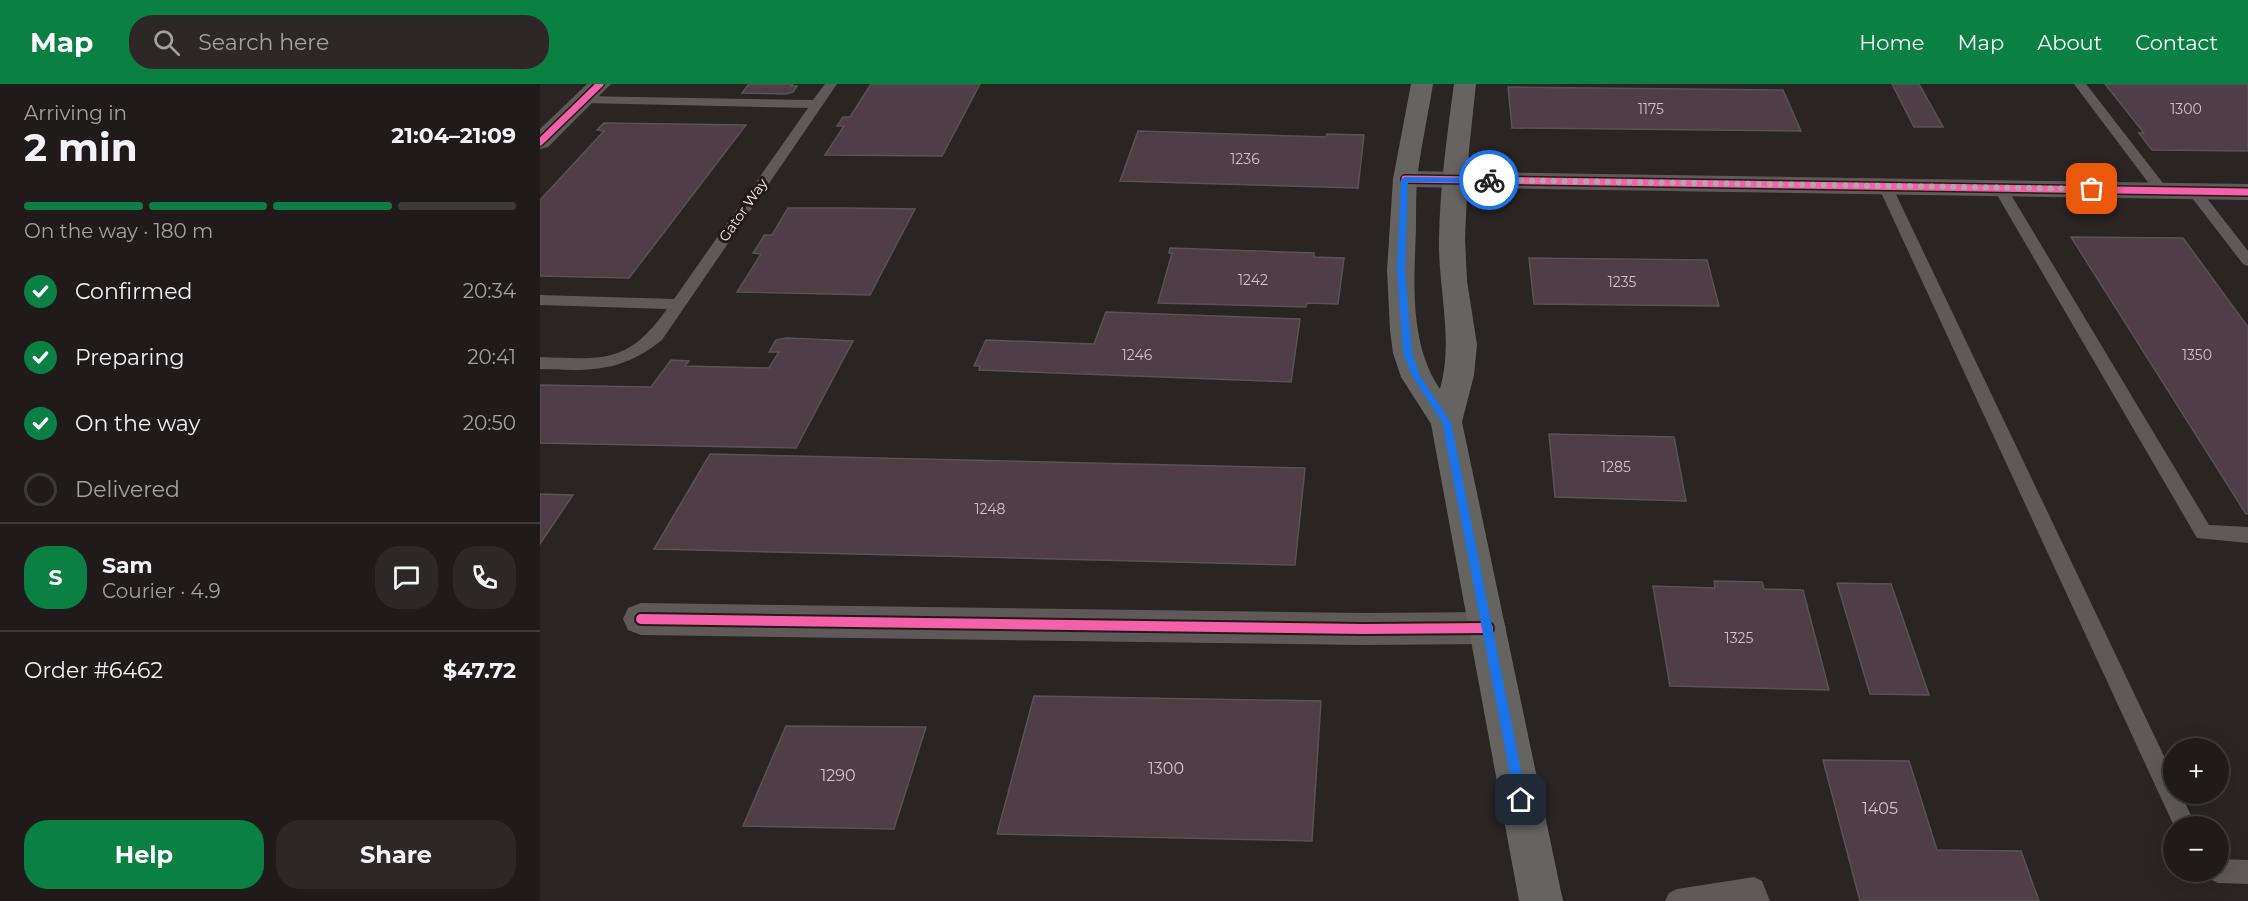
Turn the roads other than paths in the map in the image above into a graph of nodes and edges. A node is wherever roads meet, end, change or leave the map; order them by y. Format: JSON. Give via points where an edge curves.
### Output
{"nodes":[{"id":1,"x":600,"y":84,"type":"edge"},
{"id":2,"x":831,"y":84,"type":"edge"},
{"id":3,"x":1422,"y":84,"type":"edge"},
{"id":4,"x":1465,"y":84,"type":"edge"},
{"id":5,"x":2080,"y":84,"type":"edge"},
{"id":6,"x":583,"y":99,"type":"junction"},
{"id":7,"x":816,"y":104,"type":"junction"},
{"id":8,"x":541,"y":139,"type":"edge"},
{"id":9,"x":1405,"y":179,"type":"junction"},
{"id":10,"x":1454,"y":180,"type":"junction"},
{"id":11,"x":1885,"y":186,"type":"junction"},
{"id":12,"x":2000,"y":188,"type":"junction"},
{"id":13,"x":2161,"y":190,"type":"junction"},
{"id":14,"x":2194,"y":191,"type":"junction"},
{"id":15,"x":2248,"y":192,"type":"edge"},
{"id":16,"x":2243,"y":248,"type":"edge"},
{"id":17,"x":2248,"y":261,"type":"edge"},
{"id":18,"x":540,"y":300,"type":"edge"},
{"id":19,"x":678,"y":304,"type":"junction"},
{"id":20,"x":540,"y":363,"type":"edge"},
{"id":21,"x":1446,"y":422,"type":"junction"},
{"id":22,"x":2248,"y":535,"type":"edge"},
{"id":23,"x":641,"y":619,"type":"dead end"},
{"id":24,"x":1488,"y":628,"type":"junction"},
{"id":25,"x":2180,"y":816,"type":"edge"},
{"id":26,"x":2229,"y":871,"type":"edge"},
{"id":27,"x":2248,"y":872,"type":"edge"},
{"id":28,"x":1541,"y":901,"type":"edge"},
{"id":29,"x":1677,"y":901,"type":"edge"},
{"id":30,"x":1758,"y":901,"type":"edge"}],
"edges":[{"from":1,"to":6,"type":"street"},
{"from":2,"to":7,"type":"lane","name":"Gator Way"},
{"from":3,"to":9,"type":"main road"},
{"from":4,"to":10,"type":"main road"},
{"from":5,"to":13,"type":"lane"},
{"from":6,"to":7,"type":"lane"},
{"from":6,"to":8,"type":"street"},
{"from":7,"to":19,"type":"lane","name":"Gator Way"},
{"from":9,"to":10,"type":"street"},
{"from":9,"to":21,"type":"main road","via":[[1401,270],[1408,353],[1416,376]]},
{"from":10,"to":11,"type":"street"},
{"from":10,"to":21,"type":"main road","via":[[1453,280],[1462,345],[1460,375]]},
{"from":11,"to":12,"type":"street"},
{"from":11,"to":25,"type":"lane"},
{"from":12,"to":13,"type":"street"},
{"from":12,"to":22,"type":"lane","via":[[2204,533]]},
{"from":13,"to":14,"type":"street"},
{"from":14,"to":15,"type":"street"},
{"from":14,"to":16,"type":"lane"},
{"from":16,"to":17,"type":"lane"},
{"from":18,"to":19,"type":"lane"},
{"from":19,"to":20,"type":"lane","name":"Gator Way","via":[[656,336],[625,359],[604,364]]},
{"from":21,"to":24,"type":"main road"},
{"from":23,"to":24,"type":"street"},
{"from":24,"to":28,"type":"main road"},
{"from":26,"to":27,"type":"lane"},
{"from":29,"to":30,"type":"lane","via":[[1754,888]]}]}
